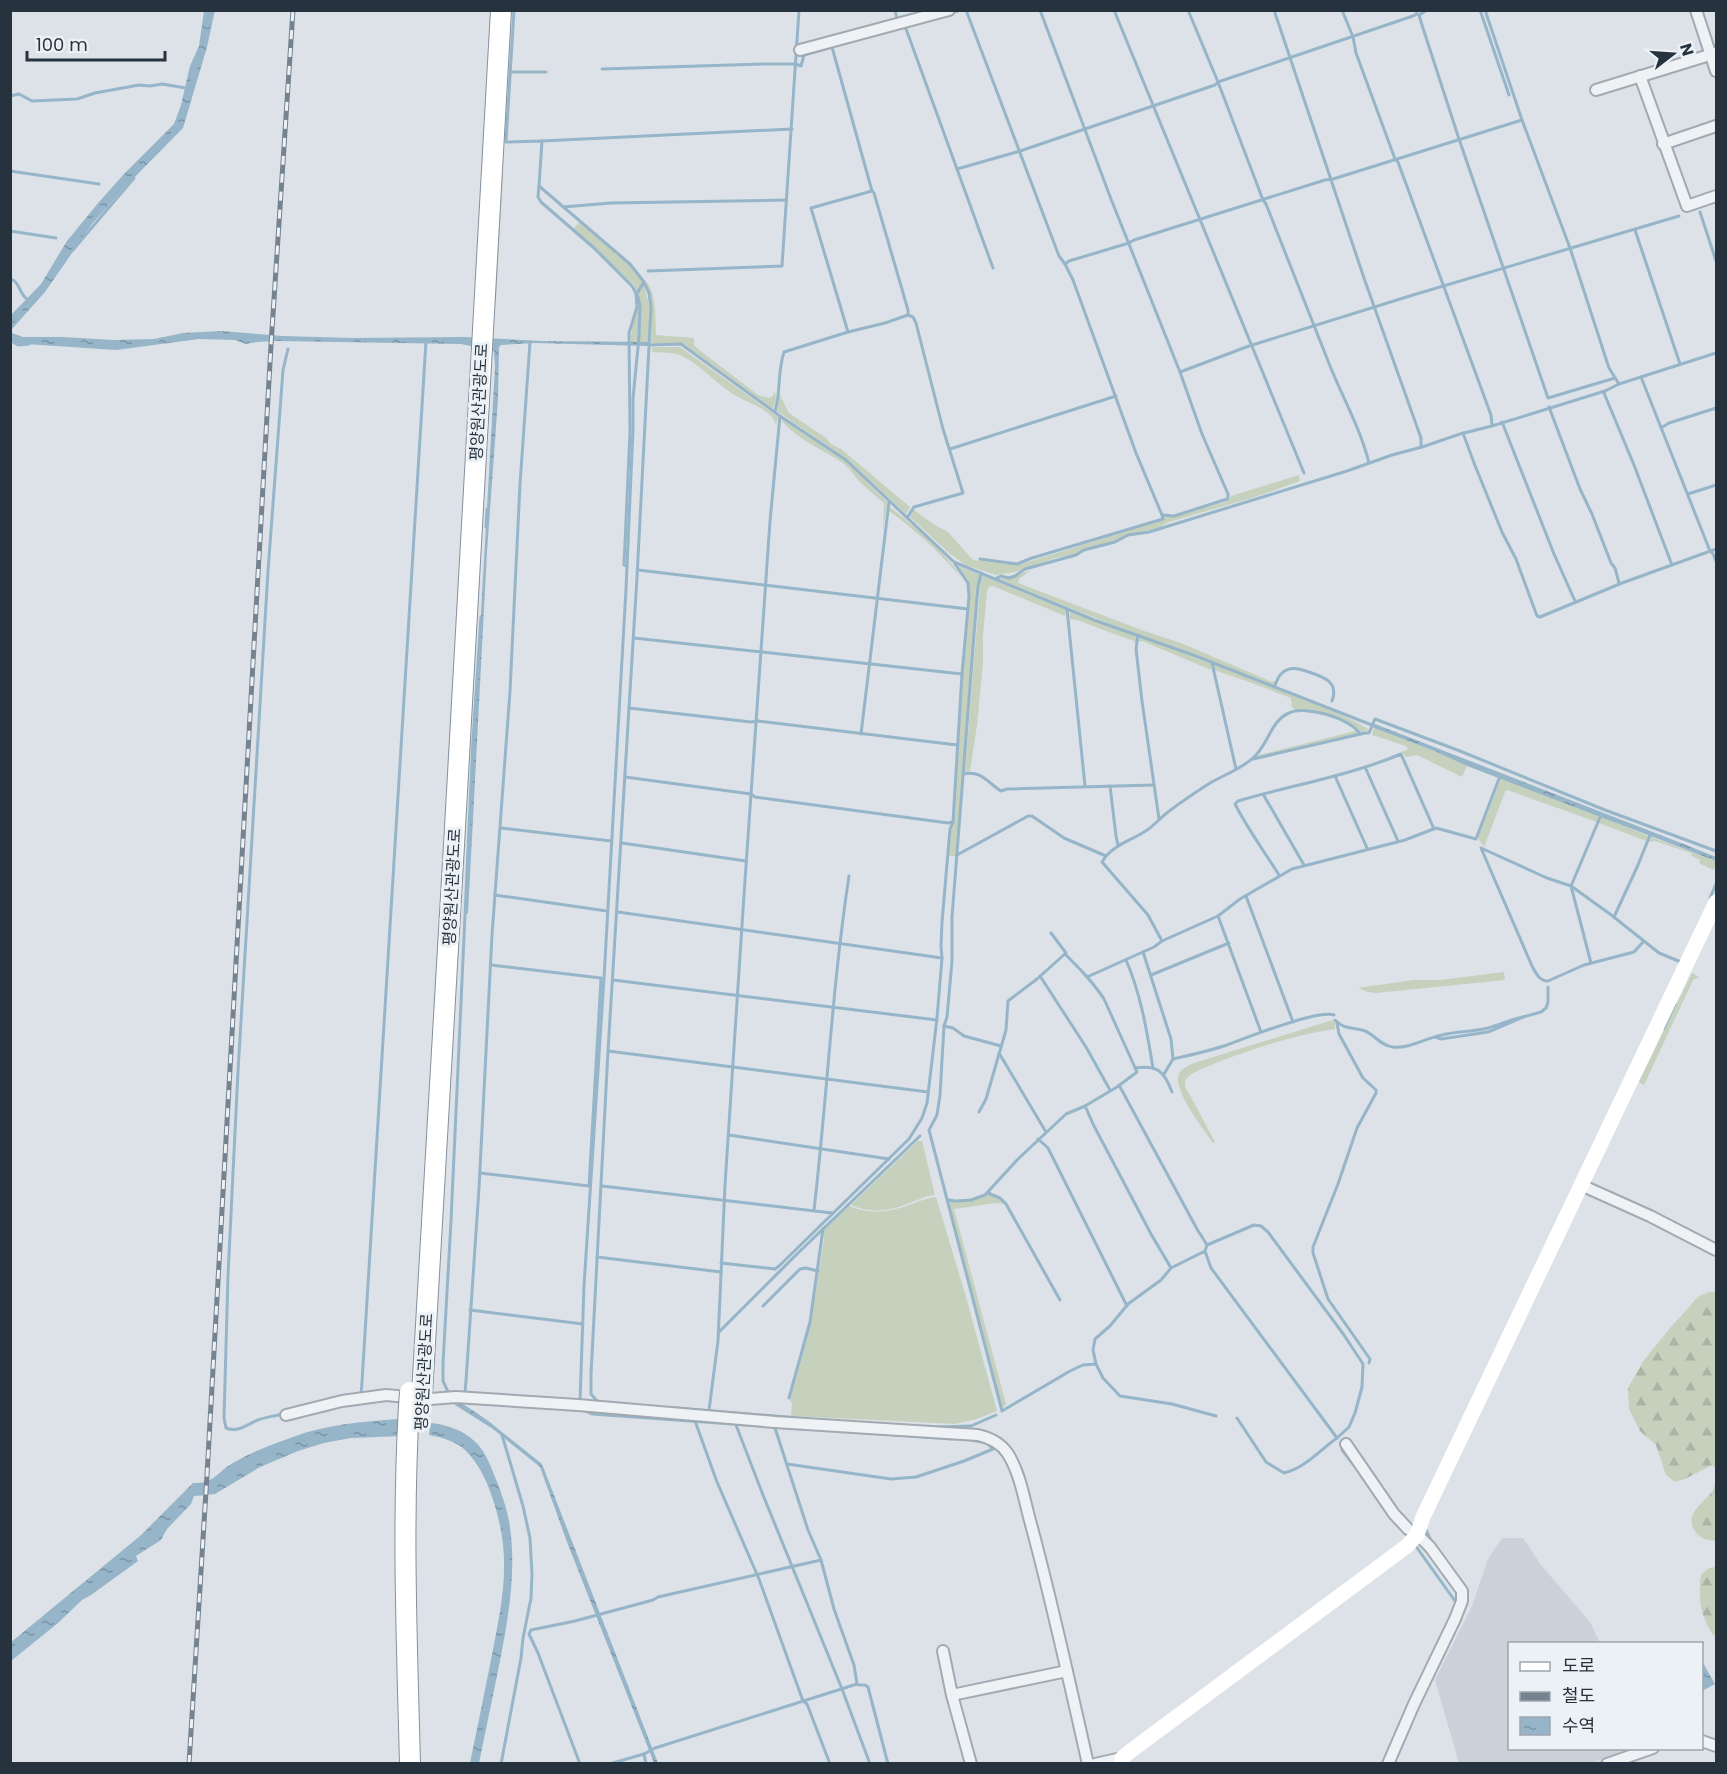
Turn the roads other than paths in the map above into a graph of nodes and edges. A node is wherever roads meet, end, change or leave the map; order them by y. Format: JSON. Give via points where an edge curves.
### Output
{"nodes":[{"id":1,"x":493,"y":10,"type":"edge"},
{"id":2,"x":501,"y":10,"type":"edge"},
{"id":3,"x":949,"y":10,"type":"edge"},
{"id":4,"x":1696,"y":10,"type":"edge"},
{"id":5,"x":800,"y":50,"type":"dead end"},
{"id":6,"x":1714,"y":54,"type":"edge"},
{"id":7,"x":1716,"y":71,"type":"edge"},
{"id":8,"x":1640,"y":76,"type":"junction"},
{"id":9,"x":1596,"y":90,"type":"dead end"},
{"id":10,"x":1716,"y":126,"type":"edge"},
{"id":11,"x":1663,"y":144,"type":"junction"},
{"id":12,"x":1716,"y":196,"type":"edge"},
{"id":13,"x":479,"y":331,"type":"junction"},
{"id":14,"x":1716,"y":902,"type":"edge"},
{"id":15,"x":1581,"y":1185,"type":"junction"},
{"id":16,"x":1716,"y":1250,"type":"edge"},
{"id":17,"x":286,"y":1415,"type":"dead end"},
{"id":18,"x":414,"y":1443,"type":"junction"},
{"id":19,"x":1346,"y":1444,"type":"dead end"},
{"id":20,"x":1417,"y":1535,"type":"junction"},
{"id":21,"x":943,"y":1651,"type":"dead end"},
{"id":22,"x":1066,"y":1671,"type":"junction"},
{"id":23,"x":952,"y":1695,"type":"junction"},
{"id":24,"x":1650,"y":1750,"type":"edge"},
{"id":25,"x":1123,"y":1761,"type":"edge"},
{"id":26,"x":410,"y":1764,"type":"edge"},
{"id":27,"x":422,"y":1764,"type":"edge"},
{"id":28,"x":971,"y":1764,"type":"edge"},
{"id":29,"x":1088,"y":1764,"type":"edge"},
{"id":30,"x":1095,"y":1764,"type":"edge"},
{"id":31,"x":1388,"y":1764,"type":"edge"},
{"id":32,"x":1607,"y":1764,"type":"edge"}],
"edges":[{"from":1,"to":13,"type":"highway"},
{"from":2,"to":13,"type":"highway","name":"평양원산관광도로"},
{"from":3,"to":5,"type":"street"},
{"from":4,"to":6,"type":"street"},
{"from":6,"to":7,"type":"street"},
{"from":6,"to":8,"type":"street"},
{"from":8,"to":9,"type":"street"},
{"from":8,"to":11,"type":"street"},
{"from":10,"to":11,"type":"street"},
{"from":11,"to":12,"type":"street","via":[[1687,206]]},
{"from":13,"to":18,"type":"highway","name":"평양원산관광도로"},
{"from":14,"to":15,"type":"street"},
{"from":15,"to":16,"type":"street"},
{"from":15,"to":20,"type":"street"},
{"from":17,"to":22,"type":"street","via":[[386,1395],[456,1397],[989,1438],[1007,1452],[1017,1474]]},
{"from":18,"to":26,"type":"highway","via":[[407,1641]]},
{"from":18,"to":27,"type":"highway","name":"평양원산관광도로"},
{"from":19,"to":20,"type":"street","via":[[1394,1514]]},
{"from":20,"to":25,"type":"street"},
{"from":20,"to":31,"type":"street","via":[[1462,1592],[1462,1601]]},
{"from":21,"to":23,"type":"street"},
{"from":22,"to":23,"type":"street"},
{"from":22,"to":29,"type":"street"},
{"from":23,"to":28,"type":"street"},
{"from":24,"to":32,"type":"street"},
{"from":25,"to":30,"type":"street"}]}
